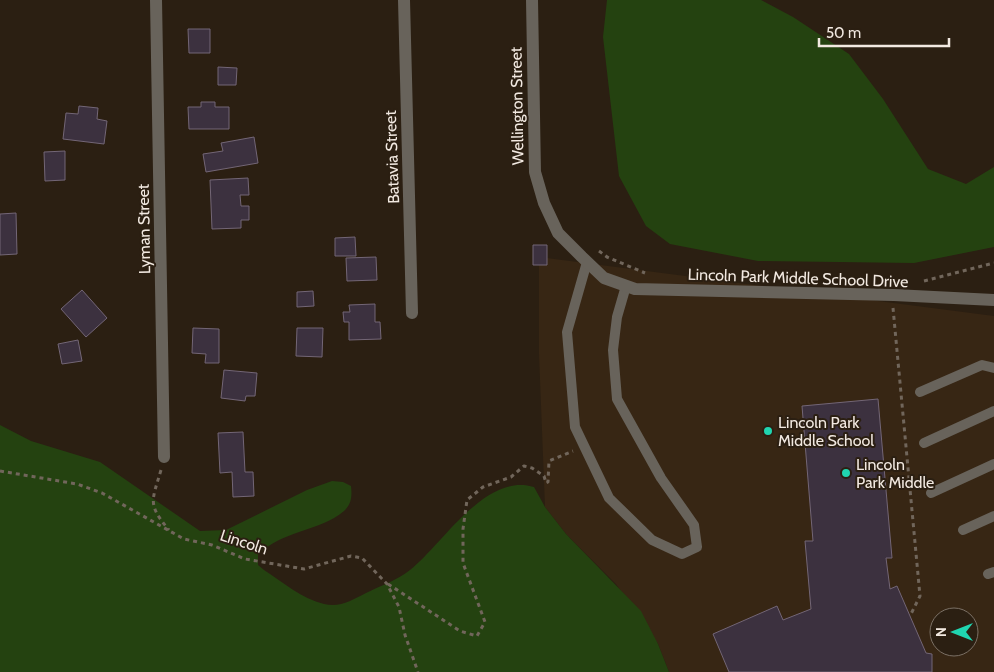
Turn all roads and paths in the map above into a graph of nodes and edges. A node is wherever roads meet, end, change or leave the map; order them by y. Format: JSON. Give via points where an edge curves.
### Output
{"nodes":[{"id":1,"x":156,"y":0,"type":"edge"},
{"id":2,"x":404,"y":0,"type":"edge"},
{"id":3,"x":532,"y":0,"type":"edge"},
{"id":4,"x":593,"y":246,"type":"dead end"},
{"id":5,"x":587,"y":262,"type":"junction"},
{"id":6,"x":994,"y":263,"type":"edge"},
{"id":7,"x":652,"y":276,"type":"dead end"},
{"id":8,"x":604,"y":278,"type":"joint"},
{"id":9,"x":919,"y":281,"type":"dead end"},
{"id":10,"x":626,"y":286,"type":"junction"},
{"id":11,"x":894,"y":295,"type":"junction"},
{"id":12,"x":994,"y":300,"type":"edge"},
{"id":13,"x":412,"y":312,"type":"dead end"},
{"id":14,"x":994,"y":368,"type":"edge"},
{"id":15,"x":920,"y":392,"type":"dead end"},
{"id":16,"x":994,"y":411,"type":"edge"},
{"id":17,"x":924,"y":443,"type":"dead end"},
{"id":18,"x":585,"y":447,"type":"junction"},
{"id":19,"x":164,"y":457,"type":"joint"},
{"id":20,"x":994,"y":464,"type":"edge"},
{"id":21,"x":0,"y":471,"type":"edge"},
{"id":22,"x":931,"y":493,"type":"dead end"},
{"id":23,"x":994,"y":516,"type":"edge"},
{"id":24,"x":963,"y":530,"type":"dead end"},
{"id":25,"x":171,"y":532,"type":"junction"},
{"id":26,"x":387,"y":584,"type":"junction"},
{"id":27,"x":910,"y":616,"type":"dead end"},
{"id":28,"x":418,"y":672,"type":"edge"}],
"edges":[{"from":1,"to":19,"type":"street","name":"Lyman Street"},
{"from":2,"to":13,"type":"street","name":"Batavia Street"},
{"from":3,"to":5,"type":"street","name":"Wellington Street","via":[[535,172],[544,203],[558,233]]},
{"from":4,"to":7,"type":"path","via":[[607,257]]},
{"from":5,"to":8,"type":"street","name":"Wellington Street"},
{"from":5,"to":18,"type":"lane","via":[[567,332],[575,427]]},
{"from":6,"to":9,"type":"path"},
{"from":8,"to":10,"type":"street","name":"Lincoln Park Middle School Drive"},
{"from":10,"to":11,"type":"street","name":"Lincoln Park Middle School Drive","via":[[635,289]]},
{"from":10,"to":18,"type":"lane","via":[[617,317],[613,350],[617,399],[661,478],[694,525],[697,547],[682,554],[652,540],[609,498]]},
{"from":11,"to":12,"type":"street","name":"Lincoln Park Middle School Drive"},
{"from":11,"to":27,"type":"path","via":[[893,314],[920,596]]},
{"from":14,"to":15,"type":"lane","via":[[982,365]]},
{"from":16,"to":17,"type":"lane"},
{"from":18,"to":26,"type":"path","via":[[549,461],[546,483],[544,476],[524,466],[511,477],[483,487],[467,500],[463,563],[485,622],[477,636],[460,631]]},
{"from":19,"to":25,"type":"path","via":[[152,502],[157,515]]},
{"from":20,"to":22,"type":"lane"},
{"from":21,"to":25,"type":"path","name":"Lincoln","via":[[77,484],[102,493]]},
{"from":23,"to":24,"type":"lane"},
{"from":25,"to":26,"type":"path","name":"Lincoln","via":[[245,559],[288,568],[304,569],[351,556],[362,558]]},
{"from":26,"to":28,"type":"path","name":"Lincoln","via":[[399,607]]}]}
